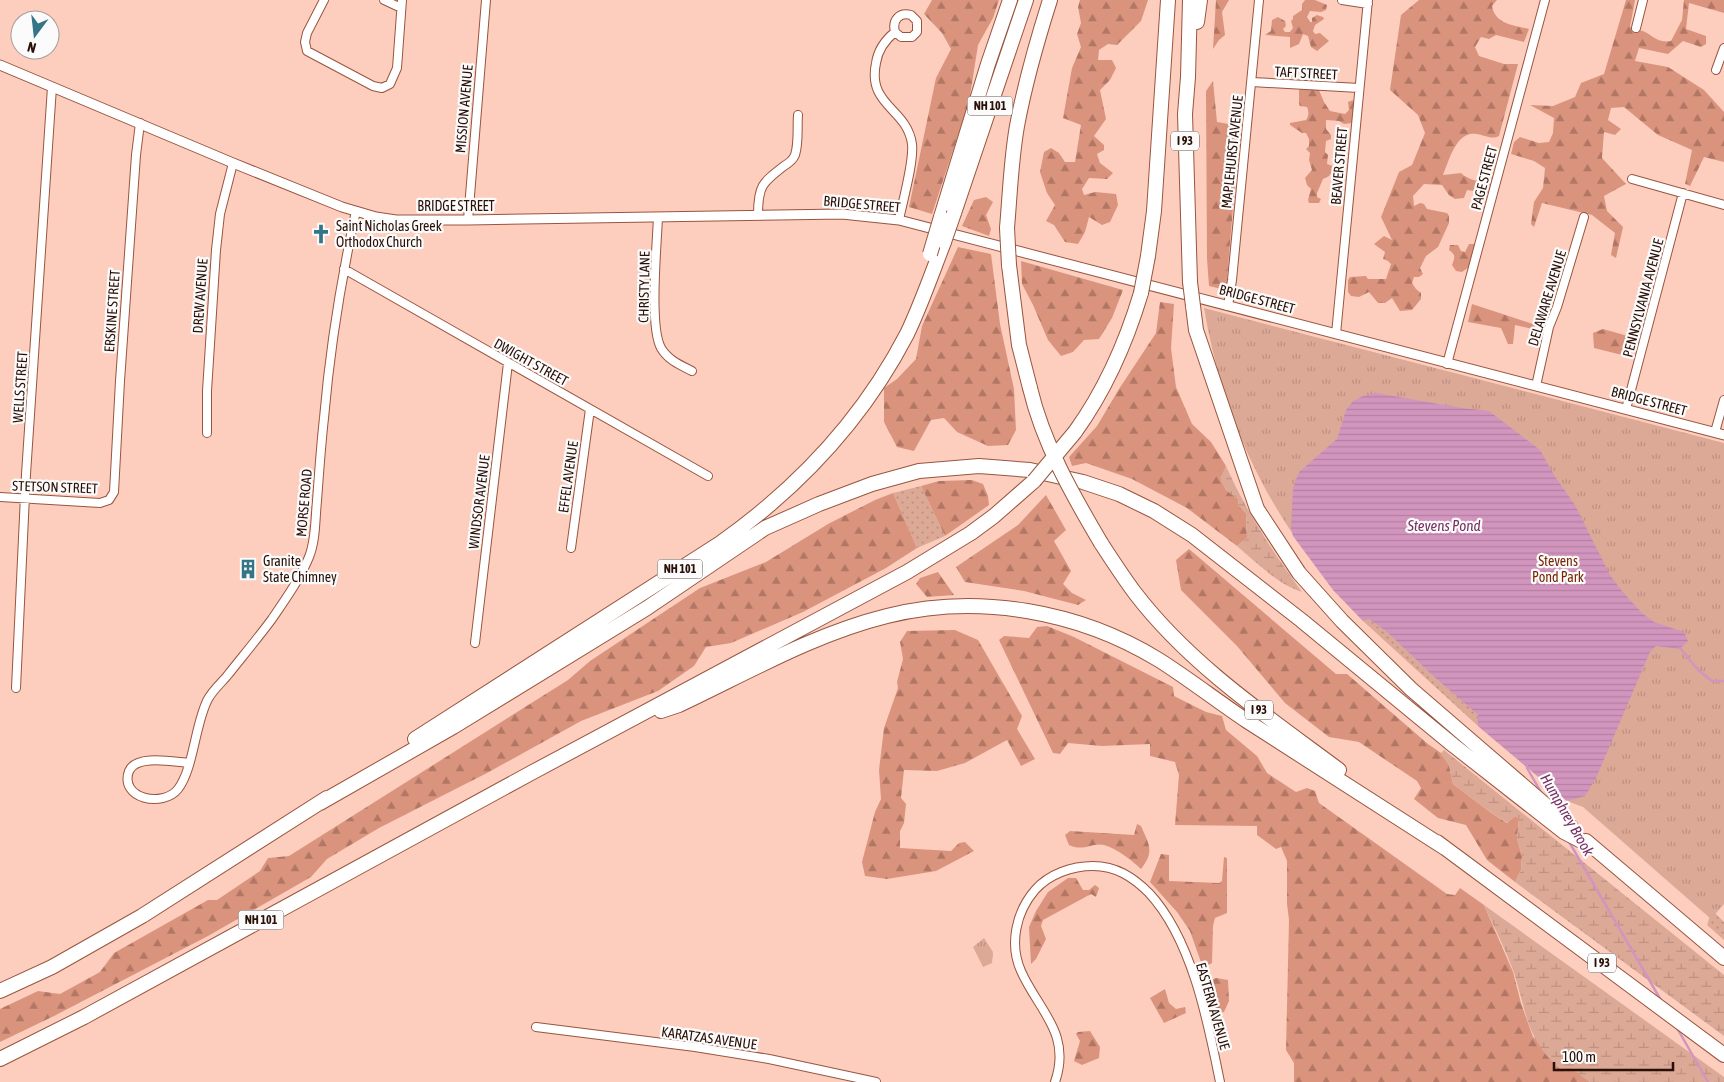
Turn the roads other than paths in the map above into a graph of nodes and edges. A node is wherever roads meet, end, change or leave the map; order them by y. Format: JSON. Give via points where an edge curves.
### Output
{"nodes":[{"id":1,"x":324,"y":0,"type":"edge"},
{"id":2,"x":384,"y":0,"type":"edge"},
{"id":3,"x":486,"y":0,"type":"edge"},
{"id":4,"x":1010,"y":0,"type":"edge"},
{"id":5,"x":1026,"y":0,"type":"edge"},
{"id":6,"x":1050,"y":0,"type":"edge"},
{"id":7,"x":1168,"y":0,"type":"edge"},
{"id":8,"x":1190,"y":0,"type":"edge"},
{"id":9,"x":1200,"y":0,"type":"edge"},
{"id":10,"x":1260,"y":0,"type":"edge"},
{"id":11,"x":1342,"y":0,"type":"edge"},
{"id":12,"x":1545,"y":0,"type":"edge"},
{"id":13,"x":1643,"y":0,"type":"edge"},
{"id":14,"x":1368,"y":2,"type":"edge"},
{"id":15,"x":401,"y":4,"type":"edge"},
{"id":16,"x":1636,"y":28,"type":"dead end"},
{"id":17,"x":895,"y":32,"type":"dead end"},
{"id":18,"x":1724,"y":48,"type":"edge"},
{"id":19,"x":0,"y":65,"type":"edge"},
{"id":20,"x":1716,"y":70,"type":"dead end"},
{"id":21,"x":1188,"y":77,"type":"junction"},
{"id":22,"x":1252,"y":82,"type":"junction"},
{"id":23,"x":52,"y":87,"type":"junction"},
{"id":24,"x":1359,"y":88,"type":"junction"},
{"id":25,"x":798,"y":115,"type":"dead end"},
{"id":26,"x":140,"y":123,"type":"junction"},
{"id":27,"x":233,"y":163,"type":"junction"},
{"id":28,"x":1632,"y":179,"type":"dead end"},
{"id":29,"x":1683,"y":193,"type":"junction"},
{"id":30,"x":1724,"y":205,"type":"edge"},
{"id":31,"x":356,"y":212,"type":"junction"},
{"id":32,"x":758,"y":215,"type":"junction"},
{"id":33,"x":948,"y":215,"type":"junction"},
{"id":34,"x":658,"y":217,"type":"junction"},
{"id":35,"x":1584,"y":217,"type":"dead end"},
{"id":36,"x":468,"y":220,"type":"junction"},
{"id":37,"x":899,"y":220,"type":"junction"},
{"id":38,"x":344,"y":269,"type":"junction"},
{"id":39,"x":1228,"y":306,"type":"junction"},
{"id":40,"x":918,"y":309,"type":"junction"},
{"id":41,"x":1336,"y":334,"type":"junction"},
{"id":42,"x":508,"y":363,"type":"junction"},
{"id":43,"x":1447,"y":364,"type":"junction"},
{"id":44,"x":692,"y":371,"type":"dead end"},
{"id":45,"x":1536,"y":386,"type":"junction"},
{"id":46,"x":1724,"y":400,"type":"edge"},
{"id":47,"x":590,"y":409,"type":"junction"},
{"id":48,"x":1626,"y":409,"type":"junction"},
{"id":49,"x":207,"y":433,"type":"dead end"},
{"id":50,"x":1720,"y":434,"type":"edge"},
{"id":51,"x":708,"y":476,"type":"dead end"},
{"id":52,"x":0,"y":497,"type":"edge"},
{"id":53,"x":26,"y":499,"type":"junction"},
{"id":54,"x":109,"y":500,"type":"joint"},
{"id":55,"x":571,"y":548,"type":"dead end"},
{"id":56,"x":476,"y":643,"type":"dead end"},
{"id":57,"x":16,"y":688,"type":"dead end"},
{"id":58,"x":631,"y":720,"type":"junction"},
{"id":59,"x":189,"y":762,"type":"junction"},
{"id":60,"x":320,"y":803,"type":"junction"},
{"id":61,"x":1593,"y":847,"type":"junction"},
{"id":62,"x":1445,"y":848,"type":"junction"},
{"id":63,"x":1724,"y":958,"type":"edge"},
{"id":64,"x":0,"y":991,"type":"edge"},
{"id":65,"x":536,"y":1027,"type":"dead end"},
{"id":66,"x":1724,"y":1055,"type":"edge"},
{"id":67,"x":0,"y":1059,"type":"edge"},
{"id":68,"x":876,"y":1082,"type":"edge"},
{"id":69,"x":1055,"y":1082,"type":"edge"},
{"id":70,"x":1220,"y":1082,"type":"edge"}],
"edges":[{"from":1,"to":15,"type":"street","via":[[305,42],[307,51],[382,88],[390,84],[397,68]]},
{"from":2,"to":15,"type":"street"},
{"from":3,"to":36,"type":"street","name":"MISSION AVENUE"},
{"from":4,"to":33,"type":"highway","via":[[988,64]]},
{"from":5,"to":33,"type":"highway","number":"NH 101"},
{"from":6,"to":62,"type":"highway","number":"I 93","bridge":true,"via":[[1017,127],[1011,172],[1009,265],[1019,345],[1034,406],[1065,480],[1101,543],[1136,594],[1193,655],[1243,697]]},
{"from":7,"to":58,"type":"highway","number":"NH 101","bridge":true,"via":[[1154,211],[1141,292],[1120,354],[1092,408],[1075,432],[1034,482],[994,516],[940,553]]},
{"from":8,"to":21,"type":"highway","number":"I 93"},
{"from":9,"to":21,"type":"highway"},
{"from":10,"to":22,"type":"street","name":"MAPLEHURST AVENUE"},
{"from":11,"to":14,"type":"street"},
{"from":12,"to":43,"type":"street","name":"PAGE STREET"},
{"from":13,"to":16,"type":"street"},
{"from":14,"to":24,"type":"street","name":"BEAVER STREET"},
{"from":17,"to":37,"type":"street","via":[[881,48],[874,76],[878,94],[905,125],[912,143]]},
{"from":18,"to":20,"type":"street"},
{"from":19,"to":23,"type":"street","name":"BRIDGE STREET"},
{"from":21,"to":61,"type":"highway","number":"I 93","bridge":true,"via":[[1185,114],[1190,282],[1196,330],[1257,509],[1299,573],[1342,621],[1411,689]]},
{"from":22,"to":24,"type":"street","name":"TAFT STREET"},
{"from":22,"to":39,"type":"street","name":"MAPLEHURST AVENUE"},
{"from":23,"to":26,"type":"street","name":"BRIDGE STREET"},
{"from":23,"to":53,"type":"street","name":"WELLS STREET"},
{"from":24,"to":41,"type":"street","name":"BEAVER STREET"},
{"from":25,"to":32,"type":"street","via":[[795,155],[763,184]]},
{"from":26,"to":27,"type":"street","name":"BRIDGE STREET"},
{"from":26,"to":54,"type":"street","name":"ERSKINE STREET","via":[[120,371],[114,492]]},
{"from":27,"to":31,"type":"street","name":"BRIDGE STREET"},
{"from":27,"to":49,"type":"street","name":"DREW AVENUE","via":[[220,214],[216,250]]},
{"from":28,"to":29,"type":"street"},
{"from":29,"to":30,"type":"street"},
{"from":29,"to":48,"type":"street","name":"PENNSYLVANIA AVENUE"},
{"from":31,"to":36,"type":"street","name":"BRIDGE STREET","via":[[396,220]]},
{"from":31,"to":38,"type":"street","name":"MORSE ROAD"},
{"from":32,"to":34,"type":"street","name":"BRIDGE STREET"},
{"from":32,"to":37,"type":"street","name":"BRIDGE STREET","via":[[842,214]]},
{"from":33,"to":40,"type":"highway","number":"NH 101","bridge":true,"via":[[944,242]]},
{"from":33,"to":40,"type":"highway","bridge":true,"via":[[930,254]]},
{"from":34,"to":36,"type":"street","name":"BRIDGE STREET"},
{"from":34,"to":44,"type":"street","name":"CHRISTY LANE","via":[[655,329],[667,356]]},
{"from":35,"to":45,"type":"street","name":"DELAWARE AVENUE","via":[[1549,327]]},
{"from":37,"to":39,"type":"street","name":"BRIDGE STREET"},
{"from":38,"to":42,"type":"street","name":"DWIGHT STREET"},
{"from":38,"to":59,"type":"street","name":"MORSE ROAD","via":[[330,360],[310,556],[271,620],[207,701]]},
{"from":39,"to":41,"type":"street","name":"BRIDGE STREET"},
{"from":40,"to":60,"type":"highway","number":"NH 101","via":[[885,370],[857,412],[828,449],[765,509],[719,544]]},
{"from":41,"to":43,"type":"street","name":"BRIDGE STREET"},
{"from":42,"to":47,"type":"street","name":"DWIGHT STREET"},
{"from":42,"to":56,"type":"street","name":"WINDSOR AVENUE"},
{"from":43,"to":45,"type":"street","name":"BRIDGE STREET"},
{"from":45,"to":48,"type":"street","name":"BRIDGE STREET"},
{"from":46,"to":50,"type":"street"},
{"from":47,"to":51,"type":"street","name":"DWIGHT STREET"},
{"from":47,"to":55,"type":"street","name":"EFFEL AVENUE"},
{"from":48,"to":50,"type":"street","name":"BRIDGE STREET"},
{"from":52,"to":53,"type":"street","name":"STETSON STREET"},
{"from":53,"to":54,"type":"street","name":"STETSON STREET","via":[[90,503]]},
{"from":53,"to":57,"type":"street","name":"WELLS STREET"},
{"from":58,"to":62,"type":"highway","via":[[680,705],[851,626],[924,609],[999,607],[1091,628],[1158,660]]},
{"from":58,"to":67,"type":"highway","number":"NH 101","via":[[93,1012]]},
{"from":59,"to":59,"type":"street","name":"MORSE ROAD","via":[[183,781],[171,795],[144,798],[129,786],[130,768],[136,762]]},
{"from":60,"to":61,"type":"highway","via":[[453,727],[630,618],[765,528],[872,484],[918,472],[979,466],[1030,470],[1083,482],[1119,494],[1154,511],[1224,559],[1564,832]]},
{"from":60,"to":64,"type":"highway","number":"NH 101","via":[[142,916],[52,967]]},
{"from":61,"to":63,"type":"highway","number":"I 93"},
{"from":62,"to":66,"type":"highway","number":"I 93"},
{"from":65,"to":68,"type":"street","name":"KARATZAS AVENUE","via":[[695,1047]]},
{"from":69,"to":70,"type":"street","name":"EASTERN AVENUE","via":[[1059,1059],[1057,1040],[1018,964],[1016,928],[1026,903],[1044,882],[1066,870],[1095,866],[1114,869],[1132,878],[1152,896],[1168,920],[1195,977]]}]}
